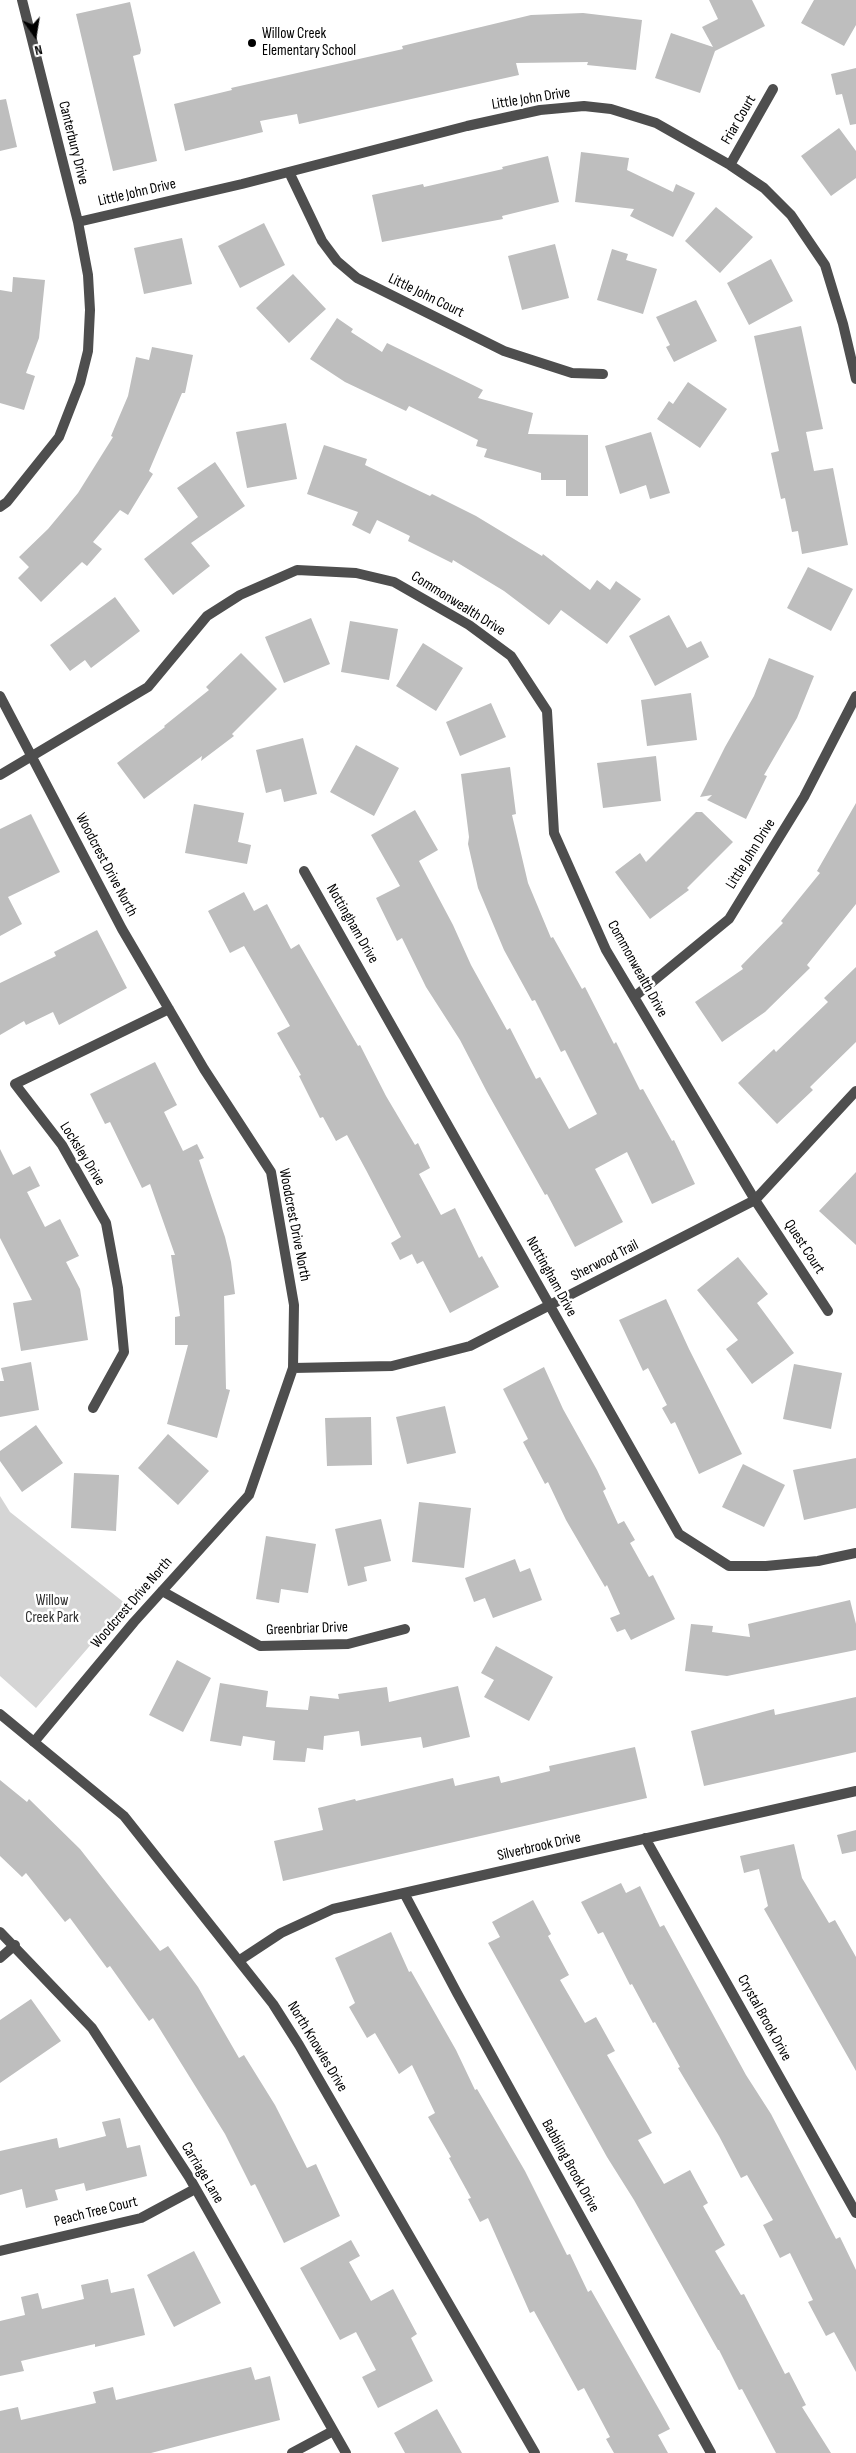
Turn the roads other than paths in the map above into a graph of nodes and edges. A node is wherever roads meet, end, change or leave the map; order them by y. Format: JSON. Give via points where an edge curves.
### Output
{"nodes":[{"id":1,"x":22,"y":0,"type":"edge"},
{"id":2,"x":773,"y":89,"type":"dead end"},
{"id":3,"x":730,"y":165,"type":"junction"},
{"id":4,"x":289,"y":172,"type":"junction"},
{"id":5,"x":78,"y":222,"type":"junction"},
{"id":6,"x":603,"y":374,"type":"dead end"},
{"id":7,"x":856,"y":379,"type":"edge"},
{"id":8,"x":0,"y":507,"type":"edge"},
{"id":9,"x":0,"y":696,"type":"edge"},
{"id":10,"x":856,"y":696,"type":"edge"},
{"id":11,"x":31,"y":755,"type":"junction"},
{"id":12,"x":0,"y":775,"type":"edge"},
{"id":13,"x":304,"y":871,"type":"dead end"},
{"id":14,"x":634,"y":997,"type":"junction"},
{"id":15,"x":169,"y":1009,"type":"junction"},
{"id":16,"x":856,"y":1091,"type":"edge"},
{"id":17,"x":756,"y":1200,"type":"junction"},
{"id":18,"x":550,"y":1306,"type":"junction"},
{"id":19,"x":828,"y":1311,"type":"dead end"},
{"id":20,"x":292,"y":1368,"type":"junction"},
{"id":21,"x":93,"y":1408,"type":"dead end"},
{"id":22,"x":856,"y":1553,"type":"edge"},
{"id":23,"x":162,"y":1591,"type":"junction"},
{"id":24,"x":405,"y":1629,"type":"dead end"},
{"id":25,"x":0,"y":1714,"type":"edge"},
{"id":26,"x":34,"y":1742,"type":"junction"},
{"id":27,"x":856,"y":1790,"type":"edge"},
{"id":28,"x":646,"y":1838,"type":"junction"},
{"id":29,"x":404,"y":1893,"type":"junction"},
{"id":30,"x":0,"y":1932,"type":"edge"},
{"id":31,"x":15,"y":1945,"type":"junction"},
{"id":32,"x":0,"y":1958,"type":"edge"},
{"id":33,"x":240,"y":1960,"type":"junction"},
{"id":34,"x":196,"y":2189,"type":"junction"},
{"id":35,"x":856,"y":2213,"type":"edge"},
{"id":36,"x":0,"y":2251,"type":"edge"},
{"id":37,"x":333,"y":2431,"type":"junction"},
{"id":38,"x":292,"y":2453,"type":"edge"},
{"id":39,"x":346,"y":2453,"type":"edge"},
{"id":40,"x":535,"y":2453,"type":"edge"},
{"id":41,"x":712,"y":2453,"type":"edge"}],
"edges":[{"from":1,"to":5,"type":"street","name":"Canterbury Drive"},
{"from":2,"to":3,"type":"street","name":"Friar Court"},
{"from":3,"to":4,"type":"street","name":"Little John Drive","via":[[656,123],[611,109],[584,106],[540,110],[466,126]]},
{"from":3,"to":7,"type":"street","name":"Little John Drive","via":[[764,188],[791,215],[825,265]]},
{"from":4,"to":5,"type":"street","name":"Little John Drive"},
{"from":4,"to":6,"type":"street","name":"Little John Court","via":[[322,241],[337,261],[357,278],[504,351],[572,372]]},
{"from":5,"to":8,"type":"street","name":"Canterbury Drive","via":[[88,275],[90,310],[88,351],[80,383],[59,438],[8,502]]},
{"from":9,"to":11,"type":"street","name":"Woodcrest Drive North"},
{"from":10,"to":14,"type":"street","name":"Little John Drive","via":[[804,796],[729,919]]},
{"from":11,"to":12,"type":"street","name":"Commonwealth Drive"},
{"from":11,"to":14,"type":"street","name":"Commonwealth Drive","via":[[148,687],[208,616],[240,596],[296,570],[356,573],[394,582],[469,625],[511,656],[547,711],[554,833],[606,950]]},
{"from":11,"to":15,"type":"street","name":"Woodcrest Drive North","via":[[122,929]]},
{"from":13,"to":18,"type":"street","name":"Nottingham Drive"},
{"from":14,"to":17,"type":"street","name":"Commonwealth Drive"},
{"from":15,"to":20,"type":"street","name":"Woodcrest Drive North","via":[[271,1172],[294,1305]]},
{"from":15,"to":21,"type":"street","name":"Locksley Drive","via":[[15,1084],[62,1145],[106,1223],[118,1288],[124,1352]]},
{"from":16,"to":17,"type":"street","name":"Sherwood Trail"},
{"from":17,"to":18,"type":"street","name":"Sherwood Trail"},
{"from":17,"to":19,"type":"street","name":"Quest Court"},
{"from":18,"to":20,"type":"street","name":"Sherwood Trail","via":[[470,1346],[392,1366]]},
{"from":18,"to":22,"type":"street","name":"Nottingham Drive","via":[[679,1534],[729,1566],[818,1562]]},
{"from":20,"to":23,"type":"street","name":"Woodcrest Drive North","via":[[249,1495]]},
{"from":23,"to":24,"type":"street","name":"Greenbriar Drive","via":[[260,1646],[348,1644]]},
{"from":23,"to":26,"type":"street","name":"Woodcrest Drive North"},
{"from":25,"to":26,"type":"street","name":"North Knowles Drive"},
{"from":26,"to":33,"type":"street","name":"North Knowles Drive","via":[[124,1816]]},
{"from":27,"to":28,"type":"street","name":"Silverbrook Drive"},
{"from":28,"to":29,"type":"street","name":"Silverbrook Drive"},
{"from":28,"to":35,"type":"street","name":"Crystal Brook Drive"},
{"from":29,"to":33,"type":"street","name":"Silverbrook Drive","via":[[333,1909],[281,1933]]},
{"from":29,"to":41,"type":"street","name":"Babbling Brook Drive"},
{"from":30,"to":31,"type":"street","name":"Carriage Lane"},
{"from":31,"to":32,"type":"street"},
{"from":31,"to":34,"type":"street","name":"Carriage Lane","via":[[92,2028]]},
{"from":33,"to":40,"type":"street","name":"North Knowles Drive","via":[[299,2045]]},
{"from":34,"to":36,"type":"street","name":"Peach Tree Court","via":[[141,2218]]},
{"from":34,"to":37,"type":"street","name":"Carriage Lane"},
{"from":37,"to":38,"type":"street"},
{"from":37,"to":39,"type":"street","name":"Carriage Lane"}]}
